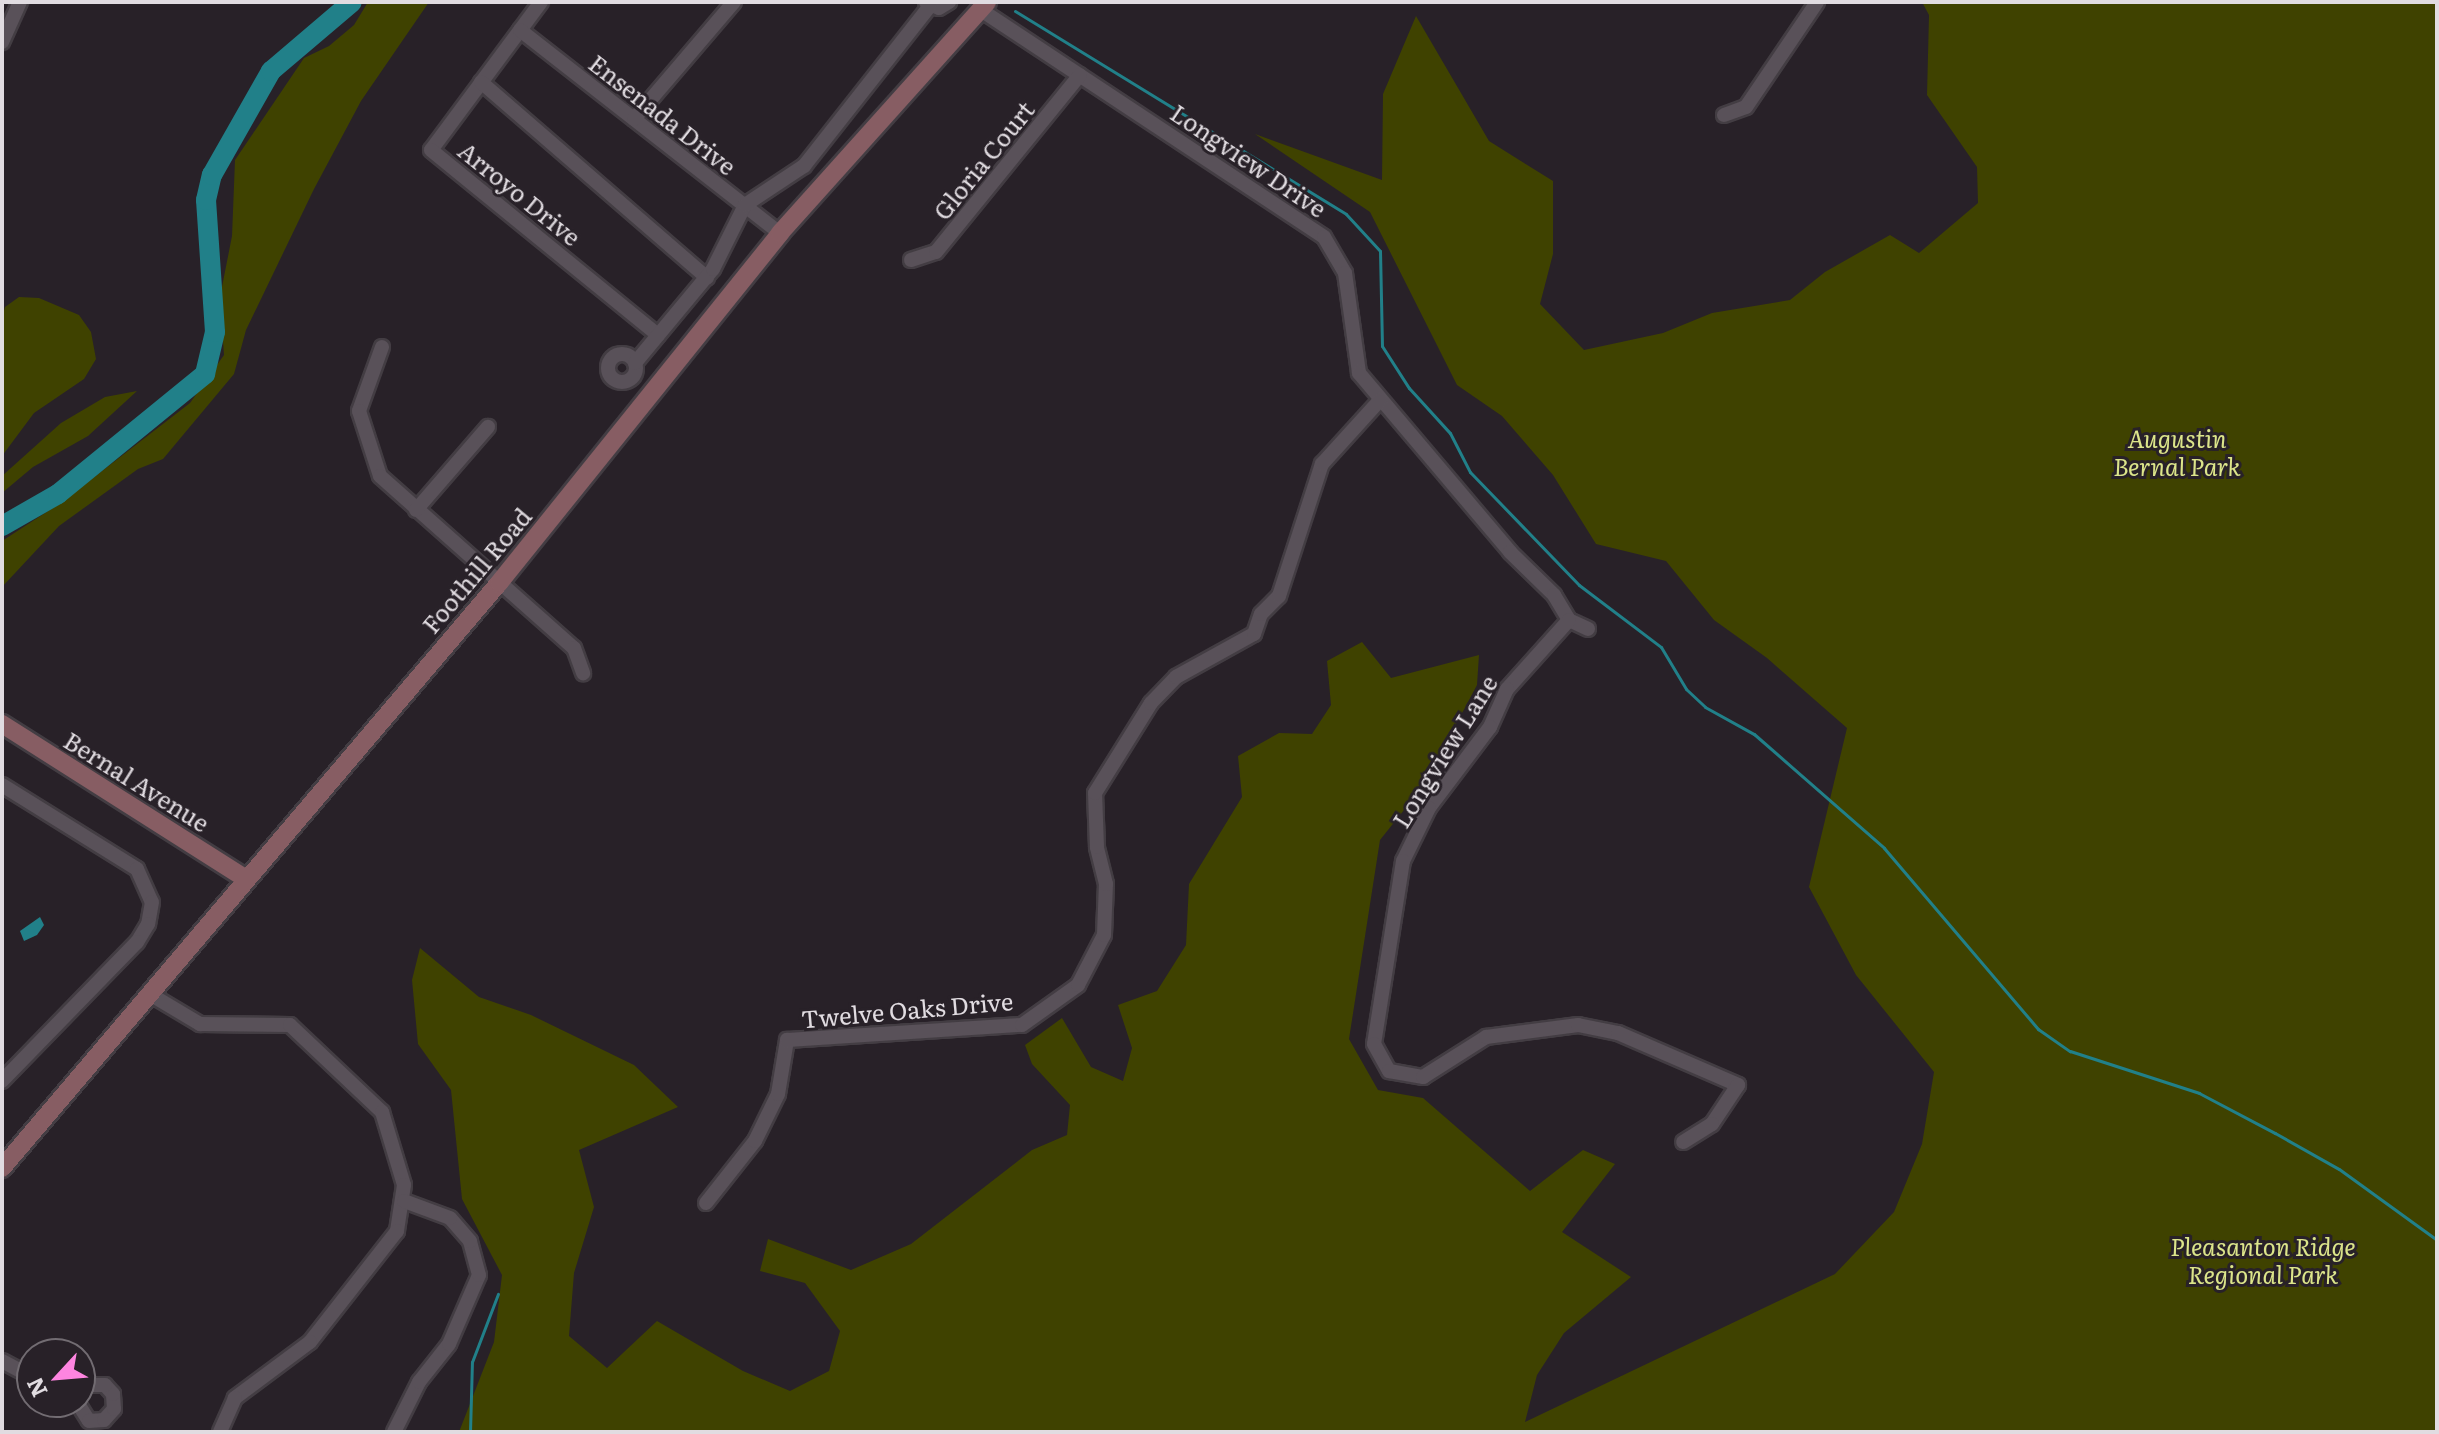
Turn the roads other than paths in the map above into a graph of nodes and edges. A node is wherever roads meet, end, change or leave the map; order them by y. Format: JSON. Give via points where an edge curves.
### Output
{"nodes":[{"id":1,"x":20,"y":2,"type":"edge"},
{"id":2,"x":541,"y":2,"type":"edge"},
{"id":3,"x":734,"y":2,"type":"edge"},
{"id":4,"x":949,"y":2,"type":"edge"},
{"id":5,"x":1817,"y":2,"type":"edge"},
{"id":6,"x":928,"y":4,"type":"edge"},
{"id":7,"x":984,"y":6,"type":"edge"},
{"id":8,"x":520,"y":30,"type":"junction"},
{"id":9,"x":2,"y":42,"type":"edge"},
{"id":10,"x":1080,"y":75,"type":"junction"},
{"id":11,"x":481,"y":82,"type":"junction"},
{"id":12,"x":1724,"y":115,"type":"dead end"},
{"id":13,"x":634,"y":119,"type":"junction"},
{"id":14,"x":745,"y":205,"type":"junction"},
{"id":15,"x":780,"y":233,"type":"junction"},
{"id":16,"x":911,"y":260,"type":"dead end"},
{"id":17,"x":707,"y":278,"type":"junction"},
{"id":18,"x":658,"y":335,"type":"junction"},
{"id":19,"x":382,"y":347,"type":"dead end"},
{"id":20,"x":635,"y":363,"type":"dead end"},
{"id":21,"x":1380,"y":400,"type":"junction"},
{"id":22,"x":488,"y":427,"type":"dead end"},
{"id":23,"x":416,"y":510,"type":"junction"},
{"id":24,"x":499,"y":583,"type":"junction"},
{"id":25,"x":1569,"y":620,"type":"junction"},
{"id":26,"x":1588,"y":629,"type":"dead end"},
{"id":27,"x":583,"y":673,"type":"dead end"},
{"id":28,"x":2,"y":724,"type":"edge"},
{"id":29,"x":2,"y":785,"type":"edge"},
{"id":30,"x":246,"y":879,"type":"junction"},
{"id":31,"x":148,"y":993,"type":"junction"},
{"id":32,"x":2,"y":1081,"type":"edge"},
{"id":33,"x":1683,"y":1142,"type":"dead end"},
{"id":34,"x":2,"y":1168,"type":"edge"},
{"id":35,"x":404,"y":1201,"type":"junction"},
{"id":36,"x":706,"y":1203,"type":"dead end"},
{"id":37,"x":220,"y":1432,"type":"edge"},
{"id":38,"x":394,"y":1432,"type":"edge"}],
"edges":[{"from":1,"to":9,"type":"street"},
{"from":2,"to":8,"type":"street","name":"Arroyo Drive"},
{"from":3,"to":13,"type":"street"},
{"from":4,"to":6,"type":"street"},
{"from":5,"to":12,"type":"street","via":[[1746,107]]},
{"from":6,"to":14,"type":"street","via":[[804,166]]},
{"from":7,"to":10,"type":"street","name":"Longview Drive"},
{"from":7,"to":15,"type":"main road","name":"Foothill Road"},
{"from":8,"to":11,"type":"street","name":"Arroyo Drive"},
{"from":8,"to":13,"type":"street","name":"Ensenada Drive"},
{"from":10,"to":16,"type":"street","name":"Gloria Court","via":[[936,252]]},
{"from":10,"to":21,"type":"street","name":"Longview Drive","via":[[1324,237],[1345,273],[1359,373]]},
{"from":11,"to":17,"type":"street"},
{"from":11,"to":18,"type":"street","name":"Arroyo Drive","via":[[431,150]]},
{"from":13,"to":14,"type":"street","name":"Ensenada Drive"},
{"from":14,"to":15,"type":"street","name":"Ensenada Drive"},
{"from":14,"to":17,"type":"street"},
{"from":15,"to":24,"type":"main road","name":"Foothill Road"},
{"from":17,"to":18,"type":"street"},
{"from":18,"to":20,"type":"street"},
{"from":19,"to":23,"type":"street","via":[[359,411],[380,476]]},
{"from":21,"to":25,"type":"street","name":"Longview Drive","via":[[1510,552],[1554,595]]},
{"from":21,"to":36,"type":"street","name":"Twelve Oaks Drive","via":[[1322,464],[1279,596],[1261,614],[1254,634],[1176,677],[1151,703],[1095,793],[1106,884],[1104,935],[1078,985],[1022,1025],[787,1040],[778,1094],[755,1141]]},
{"from":22,"to":23,"type":"street"},
{"from":23,"to":24,"type":"street"},
{"from":24,"to":27,"type":"street","via":[[574,648]]},
{"from":24,"to":30,"type":"main road","name":"Foothill Road"},
{"from":25,"to":26,"type":"street","name":"Longview Drive"},
{"from":25,"to":33,"type":"street","name":"Longview Lane","via":[[1507,689],[1490,727],[1429,808],[1403,861],[1374,1044],[1389,1071],[1423,1077],[1486,1037],[1578,1025],[1618,1033],[1738,1085],[1712,1124]]},
{"from":28,"to":30,"type":"main road","name":"Bernal Avenue"},
{"from":29,"to":32,"type":"street","via":[[137,869],[152,912],[137,942]]},
{"from":30,"to":31,"type":"main road","name":"Foothill Road"},
{"from":31,"to":34,"type":"main road","name":"Foothill Road"},
{"from":31,"to":35,"type":"street","via":[[200,1024],[290,1025],[382,1112],[401,1172]]},
{"from":35,"to":37,"type":"street","via":[[397,1231],[310,1342],[235,1398]]},
{"from":35,"to":38,"type":"street","via":[[450,1218],[470,1241],[479,1275],[449,1344],[419,1382]]}]}
